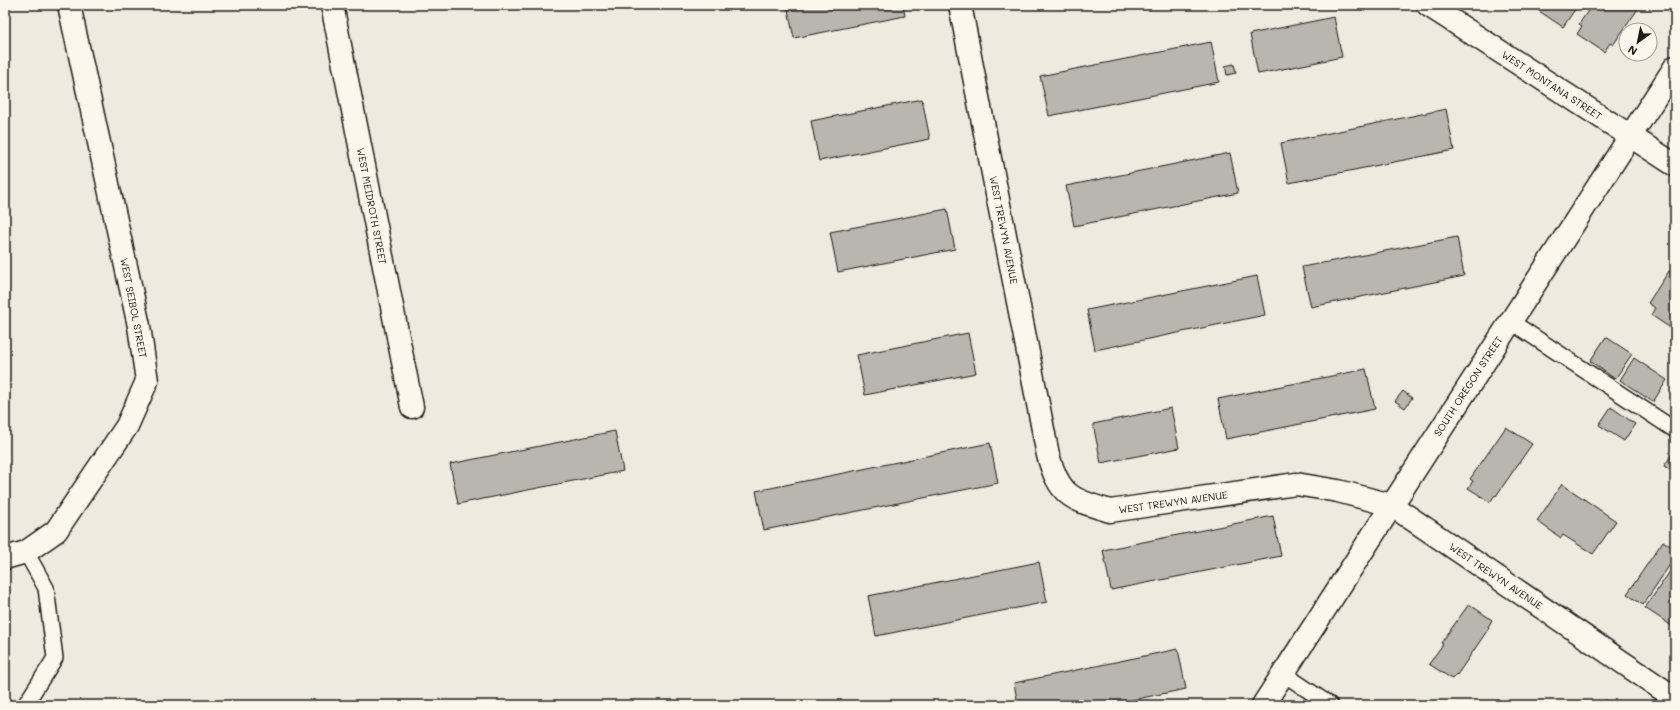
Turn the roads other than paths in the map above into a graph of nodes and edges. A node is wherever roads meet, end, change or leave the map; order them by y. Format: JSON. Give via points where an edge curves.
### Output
{"nodes":[{"id":1,"x":69,"y":5,"type":"edge"},
{"id":2,"x":332,"y":5,"type":"edge"},
{"id":3,"x":960,"y":5,"type":"edge"},
{"id":4,"x":1428,"y":5,"type":"edge"},
{"id":5,"x":1675,"y":67,"type":"edge"},
{"id":6,"x":1631,"y":136,"type":"junction"},
{"id":7,"x":1675,"y":165,"type":"edge"},
{"id":8,"x":1510,"y":321,"type":"junction"},
{"id":9,"x":412,"y":407,"type":"dead end"},
{"id":10,"x":1675,"y":430,"type":"edge"},
{"id":11,"x":1391,"y":505,"type":"junction"},
{"id":12,"x":26,"y":552,"type":"junction"},
{"id":13,"x":5,"y":558,"type":"edge"},
{"id":14,"x":1284,"y":674,"type":"junction"},
{"id":15,"x":1675,"y":698,"type":"edge"},
{"id":16,"x":25,"y":705,"type":"edge"},
{"id":17,"x":1263,"y":705,"type":"edge"},
{"id":18,"x":1330,"y":705,"type":"edge"}],
"edges":[{"from":1,"to":12,"type":"street","name":"WEST SEIBOL STREET","via":[[139,326],[147,381],[127,426],[56,531]]},
{"from":2,"to":9,"type":"street","name":"WEST MEIDROTH STREET"},
{"from":3,"to":11,"type":"street","name":"WEST TREWYN AVENUE","via":[[1048,455],[1054,477],[1067,494],[1084,503],[1110,511],[1296,484],[1338,491]]},
{"from":4,"to":6,"type":"street","name":"WEST MONTANA STREET"},
{"from":5,"to":6,"type":"street","name":"SOUTH OREGON STREET"},
{"from":6,"to":7,"type":"street","name":"WEST MONTANA STREET"},
{"from":6,"to":8,"type":"street","name":"SOUTH OREGON STREET"},
{"from":8,"to":10,"type":"lane"},
{"from":8,"to":11,"type":"street","name":"SOUTH OREGON STREET"},
{"from":11,"to":14,"type":"street","name":"SOUTH OREGON STREET"},
{"from":11,"to":15,"type":"street","name":"WEST TREWYN AVENUE"},
{"from":12,"to":13,"type":"street","name":"WEST SEIBOL STREET"},
{"from":12,"to":16,"type":"lane","via":[[46,588],[55,658]]},
{"from":14,"to":17,"type":"street","name":"SOUTH OREGON STREET"},
{"from":14,"to":18,"type":"lane"}]}
